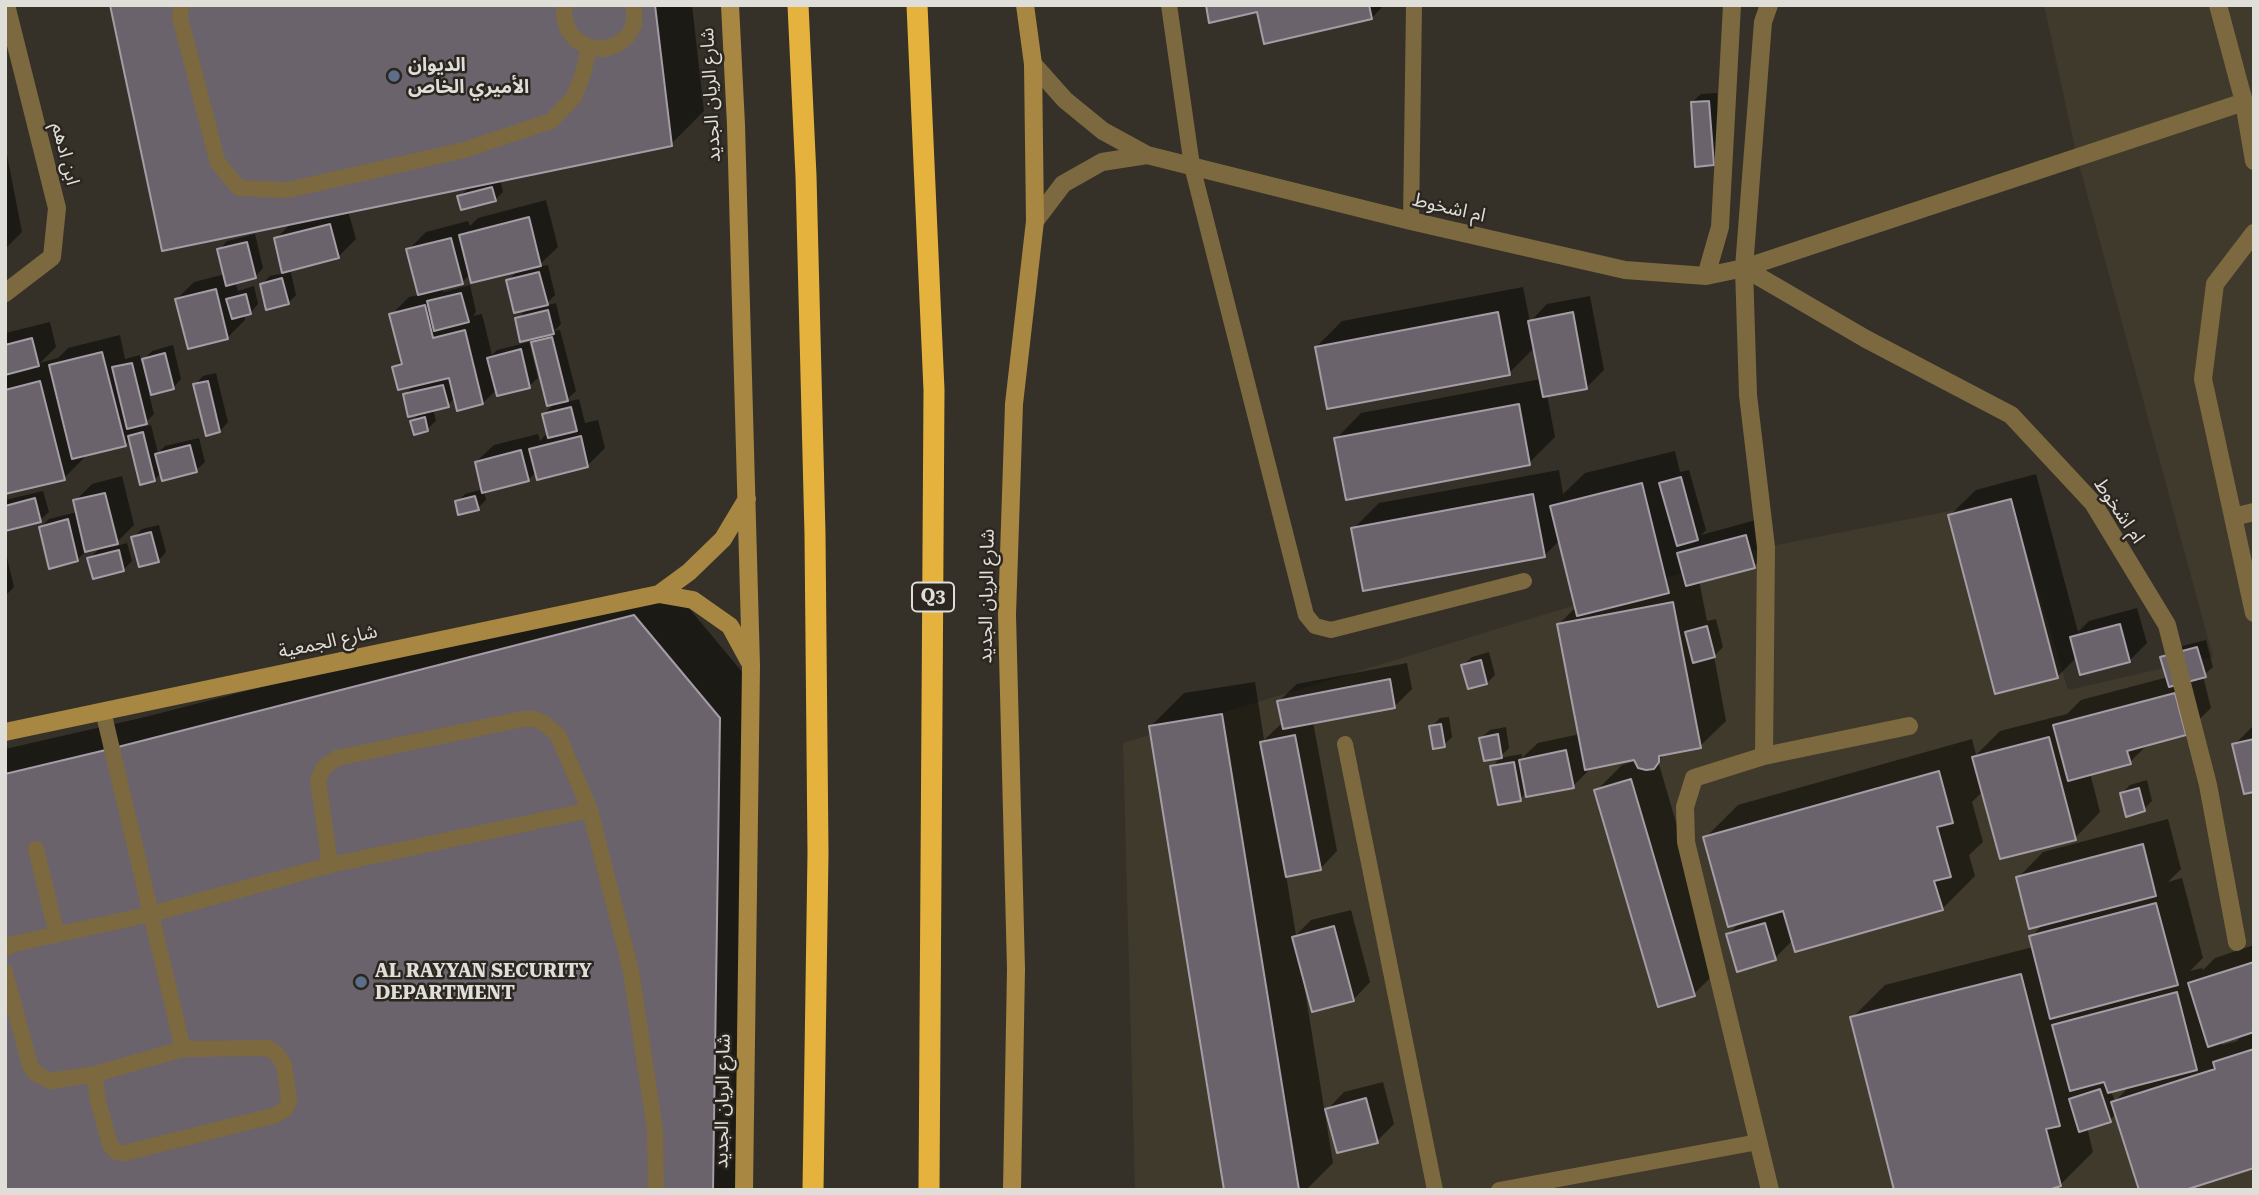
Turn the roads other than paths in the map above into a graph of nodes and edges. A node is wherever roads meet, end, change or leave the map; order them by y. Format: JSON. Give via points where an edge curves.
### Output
{"nodes":[{"id":1,"x":6,"y":5,"type":"edge"},
{"id":2,"x":181,"y":5,"type":"edge"},
{"id":3,"x":565,"y":5,"type":"edge"},
{"id":4,"x":634,"y":5,"type":"edge"},
{"id":5,"x":730,"y":5,"type":"edge"},
{"id":6,"x":798,"y":5,"type":"edge"},
{"id":7,"x":917,"y":5,"type":"edge"},
{"id":8,"x":1025,"y":5,"type":"edge"},
{"id":9,"x":1169,"y":5,"type":"edge"},
{"id":10,"x":1414,"y":5,"type":"edge"},
{"id":11,"x":1732,"y":5,"type":"edge"},
{"id":12,"x":1769,"y":5,"type":"edge"},
{"id":13,"x":2218,"y":5,"type":"edge"},
{"id":14,"x":589,"y":47,"type":"junction"},
{"id":15,"x":1033,"y":64,"type":"junction"},
{"id":16,"x":2244,"y":102,"type":"junction"},
{"id":17,"x":1147,"y":155,"type":"junction"},
{"id":18,"x":2254,"y":161,"type":"edge"},
{"id":19,"x":1192,"y":166,"type":"junction"},
{"id":20,"x":1035,"y":221,"type":"junction"},
{"id":21,"x":1411,"y":221,"type":"junction"},
{"id":22,"x":2254,"y":233,"type":"edge"},
{"id":23,"x":1744,"y":268,"type":"junction"},
{"id":24,"x":1706,"y":276,"type":"junction"},
{"id":25,"x":5,"y":293,"type":"edge"},
{"id":26,"x":747,"y":499,"type":"junction"},
{"id":27,"x":2254,"y":512,"type":"edge"},
{"id":28,"x":2232,"y":517,"type":"junction"},
{"id":29,"x":1524,"y":580,"type":"dead end"},
{"id":30,"x":659,"y":594,"type":"junction"},
{"id":31,"x":2254,"y":613,"type":"edge"},
{"id":32,"x":751,"y":666,"type":"junction"},
{"id":33,"x":103,"y":711,"type":"junction"},
{"id":34,"x":1909,"y":726,"type":"dead end"},
{"id":35,"x":5,"y":732,"type":"edge"},
{"id":36,"x":1346,"y":744,"type":"dead end"},
{"id":37,"x":1764,"y":756,"type":"junction"},
{"id":38,"x":590,"y":810,"type":"junction"},
{"id":39,"x":36,"y":849,"type":"dead end"},
{"id":40,"x":330,"y":865,"type":"junction"},
{"id":41,"x":151,"y":914,"type":"junction"},
{"id":42,"x":57,"y":935,"type":"junction"},
{"id":43,"x":2237,"y":942,"type":"dead end"},
{"id":44,"x":5,"y":949,"type":"edge"},
{"id":45,"x":5,"y":972,"type":"edge"},
{"id":46,"x":183,"y":1049,"type":"junction"},
{"id":47,"x":95,"y":1074,"type":"junction"},
{"id":48,"x":1758,"y":1142,"type":"junction"},
{"id":49,"x":656,"y":1190,"type":"edge"},
{"id":50,"x":744,"y":1190,"type":"edge"},
{"id":51,"x":813,"y":1190,"type":"edge"},
{"id":52,"x":929,"y":1190,"type":"edge"},
{"id":53,"x":1012,"y":1190,"type":"edge"},
{"id":54,"x":1435,"y":1190,"type":"edge"},
{"id":55,"x":1499,"y":1190,"type":"edge"},
{"id":56,"x":1770,"y":1190,"type":"edge"}],
"edges":[{"from":1,"to":25,"type":"street","name":"ابن ادهم","via":[[57,208],[52,257]]},
{"from":2,"to":14,"type":"lane","via":[[180,18],[218,163],[239,188],[288,190],[464,149],[551,121],[574,97]]},
{"from":3,"to":14,"type":"lane","via":[[568,30]]},
{"from":4,"to":14,"type":"lane","via":[[634,25],[627,37],[616,46]]},
{"from":5,"to":26,"type":"street","name":"شارع الريان الجديد"},
{"from":6,"to":51,"type":"highway","via":[[815,534],[818,853]]},
{"from":7,"to":52,"type":"highway","number":"Q3","via":[[934,390]]},
{"from":8,"to":15,"type":"street","name":"شارع الريان الجديد"},
{"from":9,"to":19,"type":"lane"},
{"from":10,"to":21,"type":"lane"},
{"from":11,"to":24,"type":"street","via":[[1720,226]]},
{"from":12,"to":23,"type":"street","via":[[1763,22]]},
{"from":13,"to":16,"type":"street"},
{"from":15,"to":17,"type":"street","name":"ام اشخوط","via":[[1103,131]]},
{"from":15,"to":20,"type":"street","name":"شارع الريان الجديد"},
{"from":16,"to":18,"type":"street"},
{"from":16,"to":23,"type":"street","name":"ام اشخوط"},
{"from":17,"to":19,"type":"street","name":"ام اشخوط"},
{"from":17,"to":20,"type":"street","name":"ام اشخوط","via":[[1102,162],[1063,184]]},
{"from":19,"to":21,"type":"street","name":"ام اشخوط"},
{"from":19,"to":29,"type":"lane","via":[[1306,615],[1315,626],[1331,630]]},
{"from":20,"to":53,"type":"street","name":"شارع الريان الجديد","via":[[1014,404],[1007,615],[1016,969]]},
{"from":21,"to":24,"type":"street","name":"ام اشخوط","via":[[1625,270]]},
{"from":22,"to":28,"type":"street","via":[[2215,284],[2203,379]]},
{"from":23,"to":24,"type":"street","name":"ام اشخوط"},
{"from":23,"to":37,"type":"street","via":[[1748,395],[1766,547]]},
{"from":23,"to":43,"type":"street","name":"ام اشخوط","via":[[2011,415],[2093,503],[2167,625],[2208,785]]},
{"from":26,"to":30,"type":"street","name":"شارع الجمعية","via":[[723,539]]},
{"from":26,"to":32,"type":"street","name":"شارع الريان الجديد"},
{"from":27,"to":28,"type":"street"},
{"from":28,"to":31,"type":"street"},
{"from":30,"to":32,"type":"street","name":"شارع الجمعية","via":[[693,600],[730,626]]},
{"from":30,"to":33,"type":"street","name":"شارع الجمعية"},
{"from":32,"to":50,"type":"street","name":"شارع الريان الجديد"},
{"from":33,"to":35,"type":"street","name":"شارع الجمعية"},
{"from":33,"to":41,"type":"lane"},
{"from":34,"to":37,"type":"street"},
{"from":36,"to":54,"type":"lane"},
{"from":37,"to":48,"type":"street","via":[[1694,778],[1685,807],[1686,842]]},
{"from":38,"to":40,"type":"lane"},
{"from":38,"to":40,"type":"lane","via":[[558,735],[535,719],[496,724],[337,758],[324,767],[318,780]]},
{"from":38,"to":49,"type":"lane","via":[[631,971],[655,1130]]},
{"from":39,"to":42,"type":"lane"},
{"from":40,"to":41,"type":"lane"},
{"from":41,"to":42,"type":"lane"},
{"from":41,"to":46,"type":"lane"},
{"from":42,"to":44,"type":"lane"},
{"from":45,"to":47,"type":"lane","via":[[35,1073],[50,1081]]},
{"from":46,"to":47,"type":"lane"},
{"from":46,"to":47,"type":"lane","via":[[268,1048],[284,1065],[286,1109],[117,1152],[110,1145]]},
{"from":48,"to":55,"type":"lane"},
{"from":48,"to":56,"type":"street"}]}
